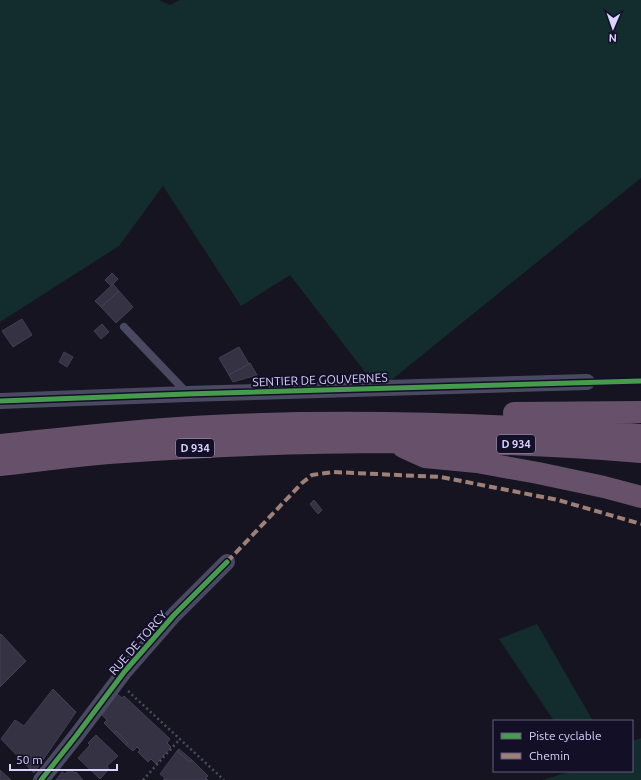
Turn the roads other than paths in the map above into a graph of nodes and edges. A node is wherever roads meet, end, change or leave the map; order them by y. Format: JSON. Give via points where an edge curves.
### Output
{"nodes":[{"id":1,"x":124,"y":327,"type":"dead end"},
{"id":2,"x":588,"y":382,"type":"dead end"},
{"id":3,"x":187,"y":394,"type":"junction"},
{"id":4,"x":0,"y":401,"type":"edge"},
{"id":5,"x":641,"y":412,"type":"edge"},
{"id":6,"x":410,"y":423,"type":"junction"},
{"id":7,"x":641,"y":435,"type":"edge"},
{"id":8,"x":391,"y":442,"type":"junction"},
{"id":9,"x":0,"y":445,"type":"edge"},
{"id":10,"x":641,"y":452,"type":"edge"},
{"id":11,"x":0,"y":465,"type":"edge"},
{"id":12,"x":641,"y":497,"type":"edge"},
{"id":13,"x":227,"y":562,"type":"dead end"},
{"id":14,"x":41,"y":780,"type":"edge"}],
"edges":[{"from":1,"to":3,"type":"lane"},
{"from":2,"to":3,"type":"street","name":"SENTIER DE GOUVERNES"},
{"from":3,"to":4,"type":"street","name":"SENTIER DE GOUVERNES"},
{"from":5,"to":6,"type":"highway","via":[[437,412]]},
{"from":6,"to":7,"type":"highway","number":"D 934"},
{"from":6,"to":9,"type":"highway","number":"D 934","via":[[212,426]]},
{"from":8,"to":10,"type":"highway","number":"D 934","via":[[577,446]]},
{"from":8,"to":11,"type":"highway","number":"D 934","via":[[108,453]]},
{"from":8,"to":12,"type":"highway","via":[[424,457],[538,472]]},
{"from":13,"to":14,"type":"street","name":"RUE DE TORCY","via":[[174,615],[117,681]]}]}
